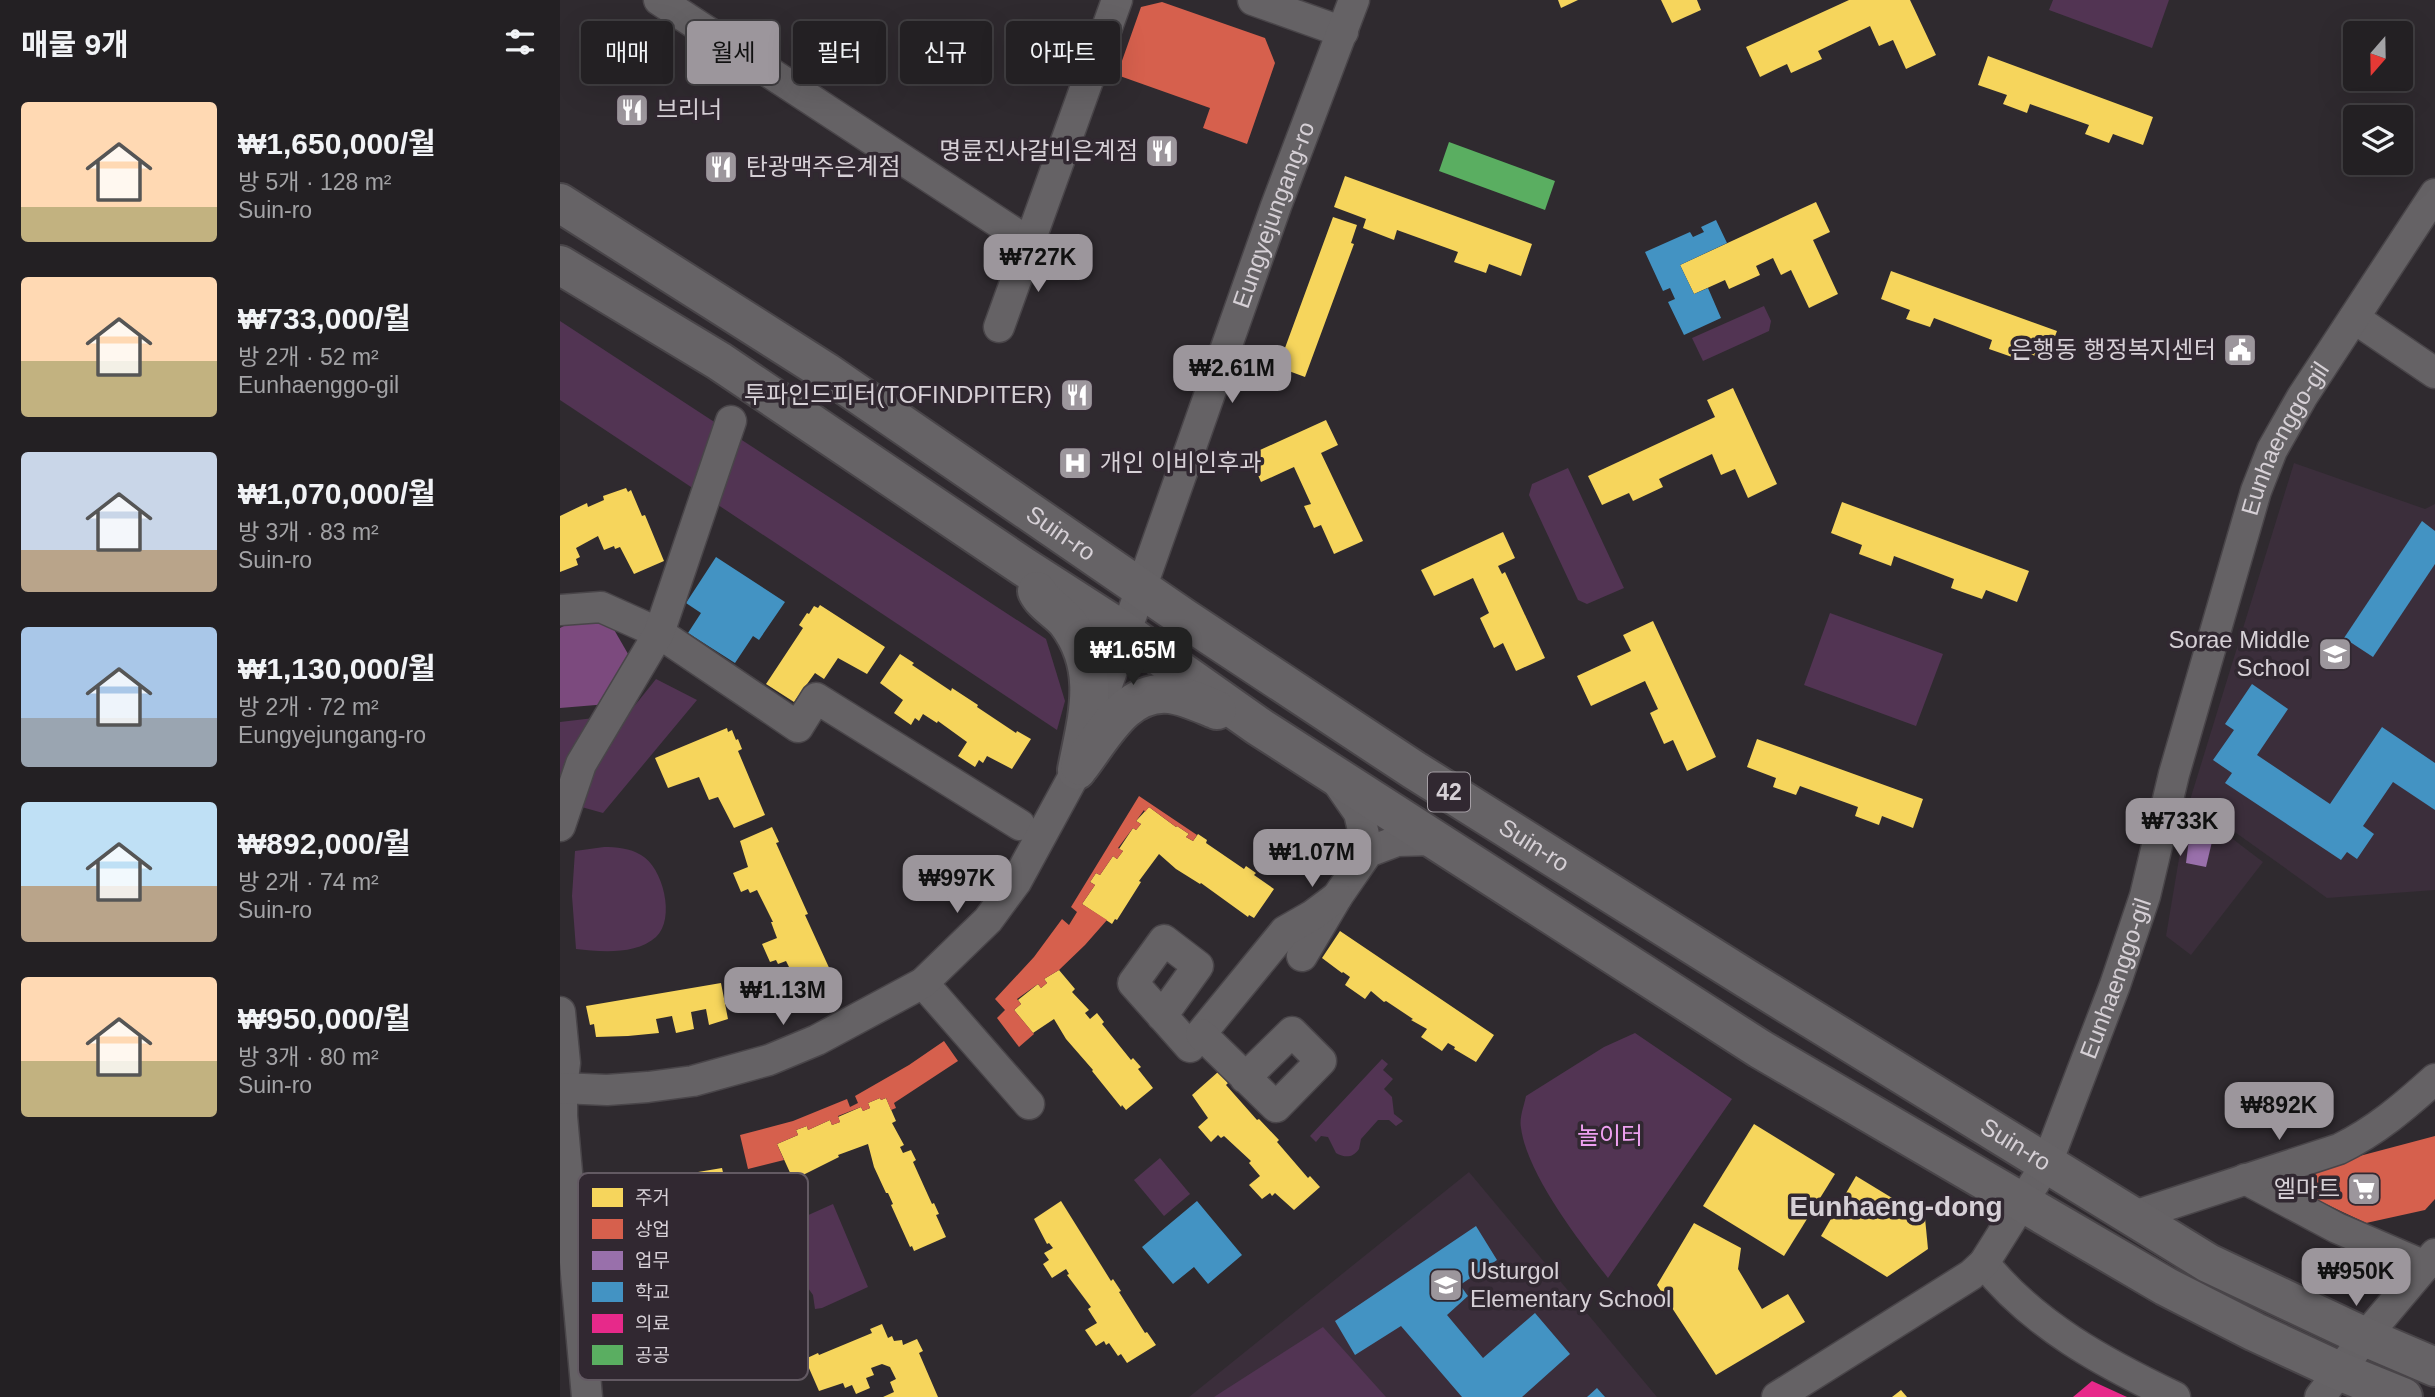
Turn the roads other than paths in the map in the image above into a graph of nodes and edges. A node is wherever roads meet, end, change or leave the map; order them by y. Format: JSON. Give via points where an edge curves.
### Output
{"nodes":[{"id":1,"x":659,"y":0,"type":"edge"},
{"id":2,"x":1117,"y":0,"type":"edge"},
{"id":3,"x":1253,"y":0,"type":"edge"},
{"id":4,"x":1354,"y":0,"type":"edge"},
{"id":5,"x":1343,"y":32,"type":"junction"},
{"id":6,"x":2435,"y":194,"type":"edge"},
{"id":7,"x":560,"y":203,"type":"edge"},
{"id":8,"x":1030,"y":243,"type":"junction"},
{"id":9,"x":560,"y":265,"type":"edge"},
{"id":10,"x":2354,"y":318,"type":"junction"},
{"id":11,"x":999,"y":327,"type":"dead end"},
{"id":12,"x":2435,"y":373,"type":"edge"},
{"id":13,"x":731,"y":421,"type":"dead end"},
{"id":14,"x":1024,"y":568,"type":"junction"},
{"id":15,"x":1140,"y":588,"type":"junction"},
{"id":16,"x":560,"y":610,"type":"edge"},
{"id":17,"x":1125,"y":632,"type":"junction"},
{"id":18,"x":659,"y":633,"type":"junction"},
{"id":19,"x":1258,"y":726,"type":"junction"},
{"id":20,"x":1077,"y":770,"type":"junction"},
{"id":21,"x":1331,"y":774,"type":"junction"},
{"id":22,"x":1020,"y":825,"type":"dead end"},
{"id":23,"x":560,"y":826,"type":"edge"},
{"id":24,"x":1434,"y":841,"type":"junction"},
{"id":25,"x":1368,"y":852,"type":"junction"},
{"id":26,"x":1337,"y":897,"type":"junction"},
{"id":27,"x":1302,"y":956,"type":"dead end"},
{"id":28,"x":923,"y":983,"type":"junction"},
{"id":29,"x":560,"y":1012,"type":"edge"},
{"id":30,"x":1162,"y":1016,"type":"dead end"},
{"id":31,"x":1201,"y":1034,"type":"junction"},
{"id":32,"x":1245,"y":1077,"type":"dead end"},
{"id":33,"x":2435,"y":1079,"type":"edge"},
{"id":34,"x":561,"y":1088,"type":"edge"},
{"id":35,"x":1029,"y":1104,"type":"dead end"},
{"id":36,"x":2047,"y":1163,"type":"junction"},
{"id":37,"x":2245,"y":1179,"type":"junction"},
{"id":38,"x":2022,"y":1203,"type":"junction"},
{"id":39,"x":2131,"y":1217,"type":"junction"},
{"id":40,"x":2430,"y":1260,"type":"edge"},
{"id":41,"x":1984,"y":1263,"type":"junction"},
{"id":42,"x":578,"y":1297,"type":"edge"},
{"id":43,"x":2365,"y":1338,"type":"junction"},
{"id":44,"x":2435,"y":1367,"type":"edge"},
{"id":45,"x":2330,"y":1384,"type":"edge"},
{"id":46,"x":1777,"y":1397,"type":"edge"},
{"id":47,"x":2175,"y":1397,"type":"edge"},
{"id":48,"x":2403,"y":1397,"type":"edge"}],
"edges":[{"from":1,"to":8,"type":"street"},
{"from":2,"to":8,"type":"street"},
{"from":3,"to":5,"type":"street"},
{"from":4,"to":5,"type":"street","name":"Eungyejungang-ro"},
{"from":5,"to":15,"type":"street","name":"Eungyejungang-ro"},
{"from":6,"to":10,"type":"street","name":"Eunhaenggo-gil"},
{"from":7,"to":15,"type":"main road","name":"Suin-ro","number":"42","via":[[826,372]]},
{"from":8,"to":11,"type":"street"},
{"from":9,"to":14,"type":"main road","name":"Suin-ro","number":"42","via":[[719,361]]},
{"from":10,"to":12,"type":"street"},
{"from":10,"to":36,"type":"street","name":"Eunhaenggo-gil","via":[[2302,397],[2272,450],[2256,491],[2174,774],[2145,896]]},
{"from":13,"to":18,"type":"street"},
{"from":14,"to":17,"type":"main road","name":"Suin-ro","number":"42"},
{"from":14,"to":20,"type":"main road","via":[[1039,596],[1066,621],[1090,673]]},
{"from":15,"to":17,"type":"street","name":"Eungyejungang-ro"},
{"from":15,"to":36,"type":"main road","name":"Suin-ro","number":"42","via":[[1415,770]]},
{"from":16,"to":18,"type":"street","via":[[601,607]]},
{"from":17,"to":19,"type":"main road","name":"Suin-ro","number":"42"},
{"from":17,"to":20,"type":"street","name":"Eungyejungang-ro"},
{"from":18,"to":22,"type":"street","via":[[798,727],[816,698]]},
{"from":18,"to":23,"type":"street","via":[[581,764]]},
{"from":19,"to":20,"type":"main road","via":[[1180,696],[1146,696],[1124,710]]},
{"from":19,"to":21,"type":"main road","name":"Suin-ro","number":"42"},
{"from":20,"to":28,"type":"street","via":[[1016,883],[988,920]]},
{"from":21,"to":24,"type":"main road","name":"Suin-ro","number":"42"},
{"from":21,"to":25,"type":"street","via":[[1359,813]]},
{"from":24,"to":25,"type":"street","via":[[1397,841]]},
{"from":24,"to":38,"type":"main road","name":"Suin-ro","number":"42","via":[[1760,1049]]},
{"from":25,"to":26,"type":"street"},
{"from":26,"to":27,"type":"street"},
{"from":26,"to":31,"type":"street","via":[[1285,931]]},
{"from":28,"to":34,"type":"street","via":[[817,1040],[769,1060],[693,1081],[607,1090]]},
{"from":28,"to":35,"type":"street"},
{"from":29,"to":34,"type":"street","via":[[565,1063]]},
{"from":30,"to":31,"type":"street","via":[[1190,1047]]},
{"from":31,"to":32,"type":"street"},
{"from":33,"to":37,"type":"street","via":[[2366,1136],[2340,1149]]},
{"from":34,"to":42,"type":"street"},
{"from":36,"to":38,"type":"street","name":"Eunhaenggo-gil"},
{"from":36,"to":39,"type":"main road","name":"Suin-ro","number":"42"},
{"from":37,"to":39,"type":"street"},
{"from":37,"to":40,"type":"street","via":[[2337,1228]]},
{"from":38,"to":41,"type":"street","name":"Eunhaenggo-gil"},
{"from":38,"to":45,"type":"main road","name":"Suin-ro","number":"42","via":[[2255,1332]]},
{"from":39,"to":43,"type":"main road","name":"Suin-ro","number":"42","via":[[2208,1263]]},
{"from":40,"to":43,"type":"street"},
{"from":41,"to":46,"type":"street","name":"Eunhaenggo-gil","via":[[1954,1287]]},
{"from":41,"to":47,"type":"street","via":[[2019,1302],[2094,1356]]},
{"from":43,"to":44,"type":"main road","name":"Suin-ro","number":"42"},
{"from":43,"to":45,"type":"street"},
{"from":45,"to":48,"type":"main road","name":"Suin-ro","number":"42"}]}
